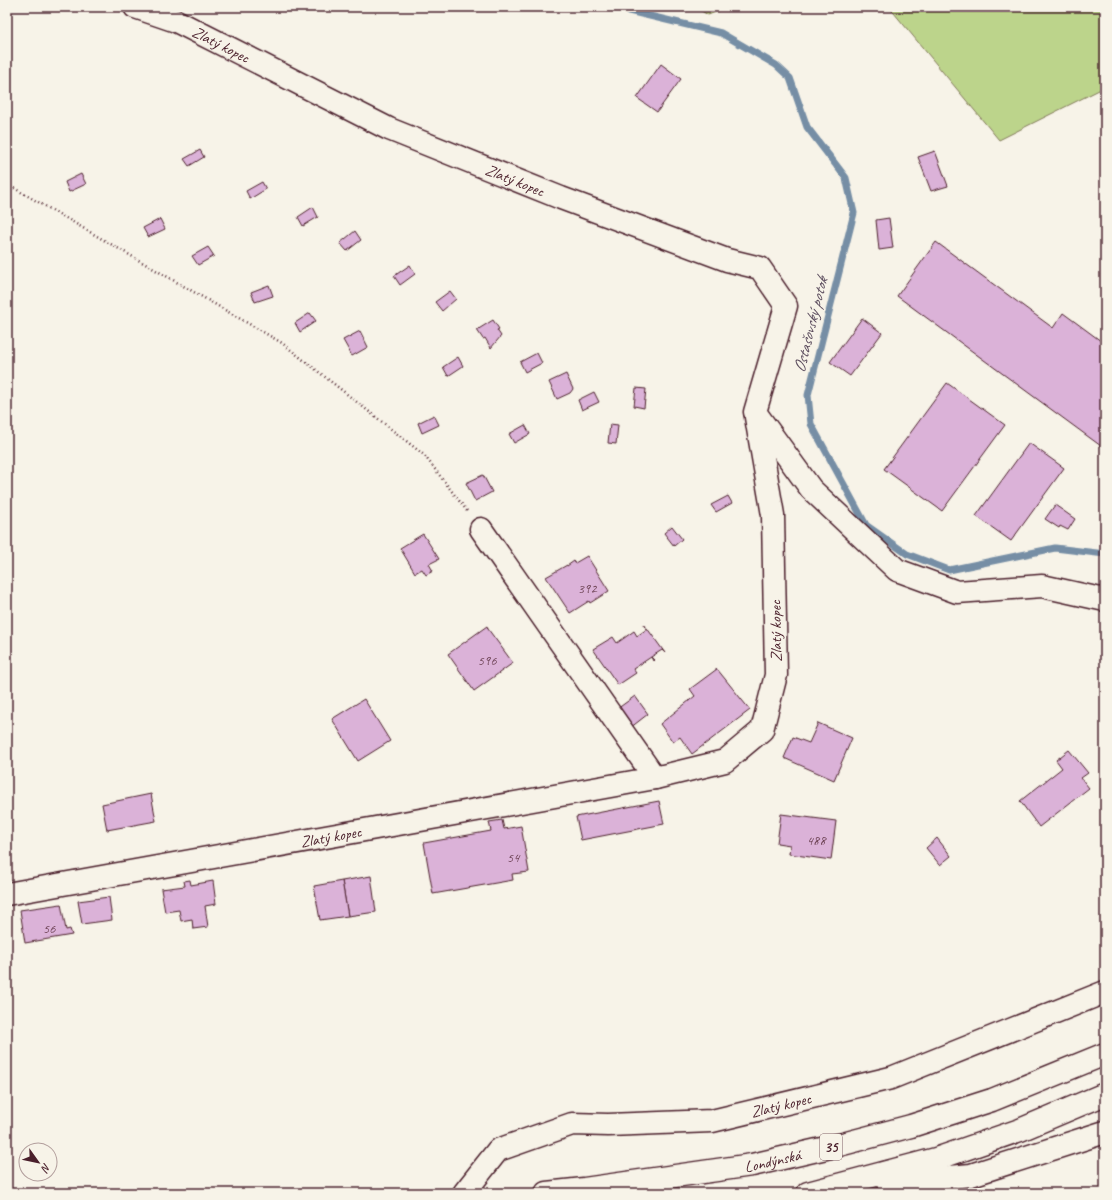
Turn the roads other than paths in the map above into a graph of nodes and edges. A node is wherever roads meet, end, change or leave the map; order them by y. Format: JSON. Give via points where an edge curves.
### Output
{"nodes":[{"id":1,"x":136,"y":7,"type":"edge"},
{"id":2,"x":755,"y":412,"type":"junction"},
{"id":3,"x":481,"y":529,"type":"road end"},
{"id":4,"x":1105,"y":600,"type":"edge"},
{"id":5,"x":655,"y":778,"type":"junction"},
{"id":6,"x":7,"y":894,"type":"edge"},
{"id":7,"x":1105,"y":992,"type":"edge"},
{"id":8,"x":1105,"y":1054,"type":"edge"},
{"id":9,"x":1105,"y":1094,"type":"edge"},
{"id":10,"x":1105,"y":1132,"type":"edge"},
{"id":11,"x":815,"y":1192,"type":"edge"},
{"id":12,"x":464,"y":1193,"type":"edge"},
{"id":13,"x":546,"y":1193,"type":"edge"}],
"edges":[{"from":1,"to":2,"type":"main road","name":"Zlatý kopec","via":[[176,21],[389,129],[561,198],[727,260],[760,268],[786,306]]},
{"from":2,"to":4,"type":"main road","via":[[811,489],[897,570],[957,592],[1042,586]]},
{"from":2,"to":5,"type":"main road","name":"Zlatý kopec","via":[[773,515],[776,675],[762,730],[724,761]]},
{"from":3,"to":5,"type":"main road"},
{"from":5,"to":6,"type":"main road","name":"Zlatý kopec"},
{"from":7,"to":12,"type":"main road","name":"Zlatý kopec","via":[[891,1078],[712,1121],[608,1126],[572,1124],[498,1150]]},
{"from":8,"to":13,"type":"main road","name":"Londýnská","number":"35","via":[[992,1100],[839,1145],[752,1165],[584,1190]]},
{"from":9,"to":11,"type":"main road","number":"35","via":[[1020,1130],[936,1159]]},
{"from":10,"to":11,"type":"main road","via":[[972,1175]]}]}
